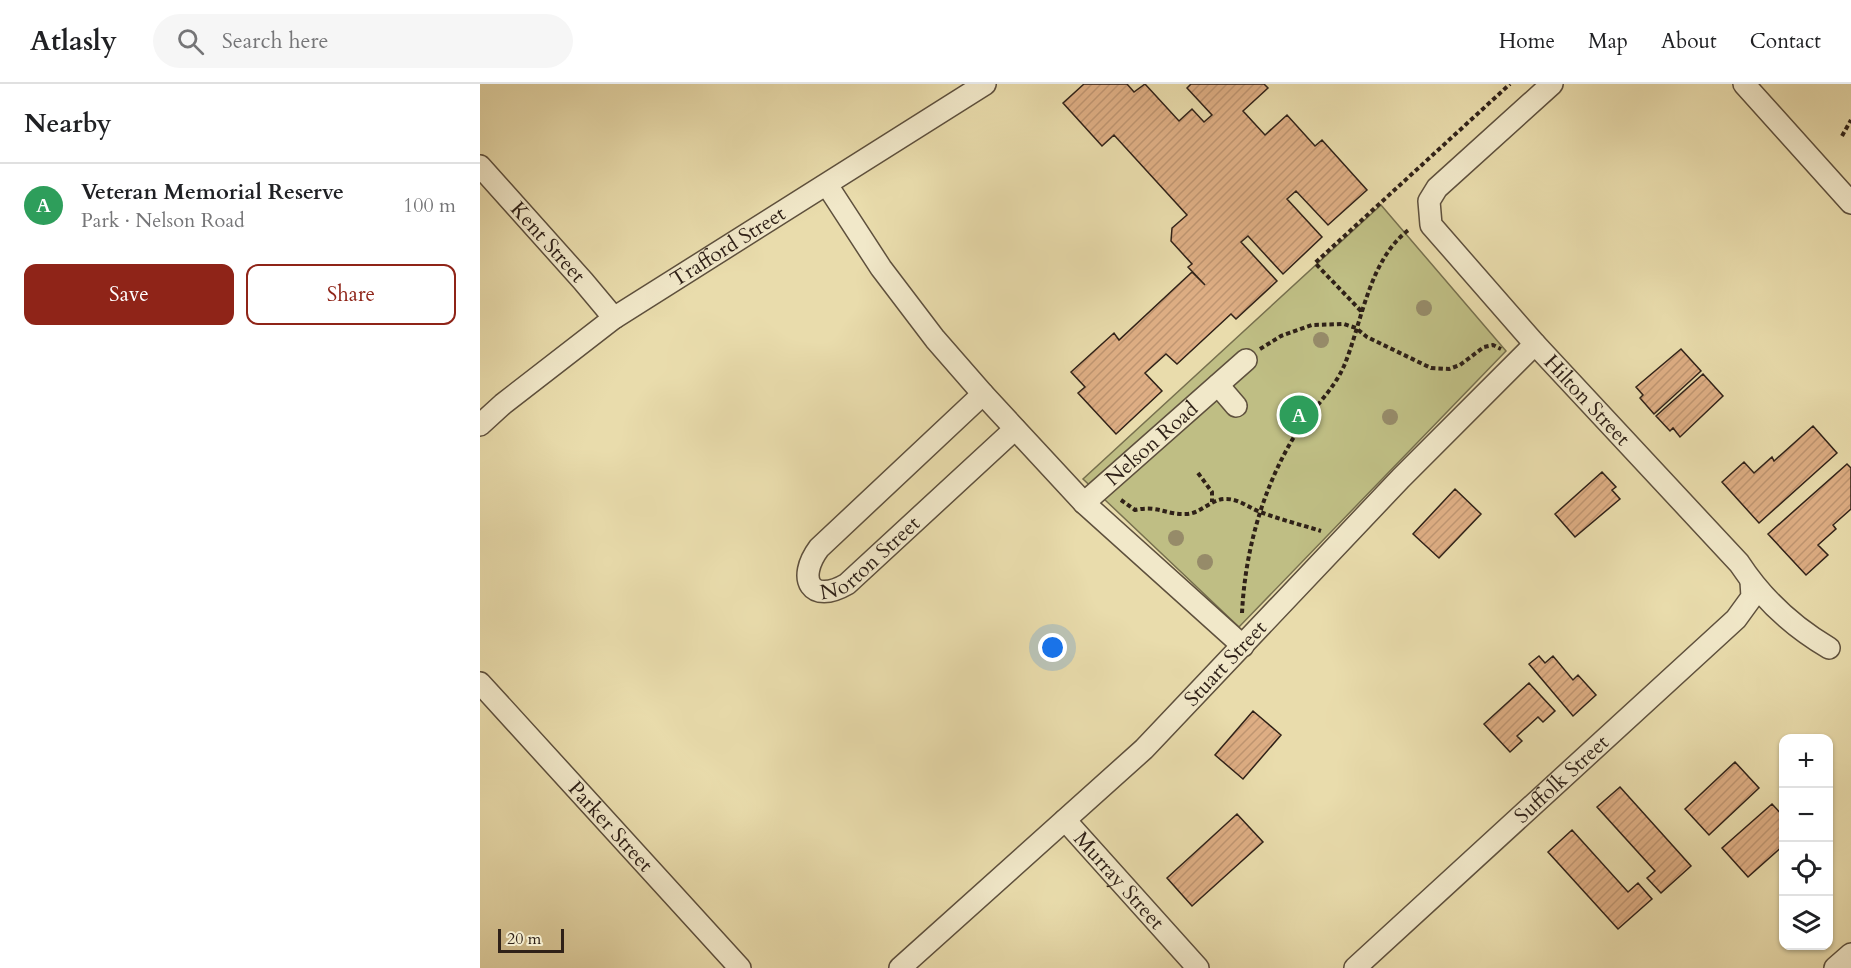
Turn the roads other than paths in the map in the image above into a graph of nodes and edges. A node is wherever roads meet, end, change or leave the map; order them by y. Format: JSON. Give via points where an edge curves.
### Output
{"nodes":[{"id":1,"x":986,"y":84,"type":"edge"},
{"id":2,"x":1551,"y":84,"type":"edge"},
{"id":3,"x":1744,"y":84,"type":"edge"},
{"id":4,"x":480,"y":166,"type":"edge"},
{"id":5,"x":827,"y":185,"type":"junction"},
{"id":6,"x":1851,"y":203,"type":"edge"},
{"id":7,"x":614,"y":318,"type":"junction"},
{"id":8,"x":1536,"y":344,"type":"junction"},
{"id":9,"x":1246,"y":360,"type":"road end"},
{"id":10,"x":1218,"y":385,"type":"junction"},
{"id":11,"x":983,"y":394,"type":"junction"},
{"id":12,"x":1236,"y":406,"type":"dead end"},
{"id":13,"x":480,"y":425,"type":"edge"},
{"id":14,"x":1016,"y":429,"type":"junction"},
{"id":15,"x":1084,"y":503,"type":"junction"},
{"id":16,"x":1751,"y":581,"type":"junction"},
{"id":17,"x":1243,"y":646,"type":"junction"},
{"id":18,"x":1829,"y":648,"type":"dead end"},
{"id":19,"x":480,"y":683,"type":"edge"},
{"id":20,"x":1065,"y":820,"type":"junction"},
{"id":21,"x":1851,"y":954,"type":"edge"},
{"id":22,"x":740,"y":968,"type":"edge"},
{"id":23,"x":900,"y":968,"type":"edge"},
{"id":24,"x":1198,"y":968,"type":"edge"},
{"id":25,"x":1355,"y":968,"type":"edge"},
{"id":26,"x":1835,"y":968,"type":"edge"}],
"edges":[{"from":1,"to":5,"type":"street","name":"Trafford Street"},
{"from":2,"to":8,"type":"street","name":"Hilton Street","via":[[1437,188],[1429,201],[1431,225]]},
{"from":3,"to":6,"type":"street"},
{"from":4,"to":7,"type":"street","name":"Kent Street"},
{"from":5,"to":7,"type":"street","name":"Trafford Street"},
{"from":5,"to":11,"type":"street","via":[[881,268]]},
{"from":7,"to":13,"type":"street","name":"Trafford Street"},
{"from":8,"to":16,"type":"street","name":"Hilton Street","via":[[1739,563]]},
{"from":8,"to":17,"type":"street","name":"Stuart Street","via":[[1401,477]]},
{"from":9,"to":10,"type":"street","name":"Nelson Road"},
{"from":10,"to":12,"type":"street"},
{"from":10,"to":15,"type":"street","name":"Nelson Road"},
{"from":11,"to":14,"type":"street"},
{"from":11,"to":14,"type":"street","name":"Norton Street","via":[[819,548],[809,562],[807,577],[813,587],[833,592],[847,584]]},
{"from":14,"to":15,"type":"street"},
{"from":15,"to":17,"type":"street"},
{"from":16,"to":18,"type":"street","name":"Hilton Street","via":[[1798,628]]},
{"from":16,"to":25,"type":"street","name":"Suffolk Street","via":[[1752,597],[1736,619]]},
{"from":17,"to":20,"type":"street","name":"Stuart Street","via":[[1144,749]]},
{"from":19,"to":22,"type":"street","name":"Parker Street"},
{"from":20,"to":23,"type":"street","name":"Stuart Street"},
{"from":20,"to":24,"type":"street","name":"Murray Street"},
{"from":21,"to":26,"type":"street"}]}
